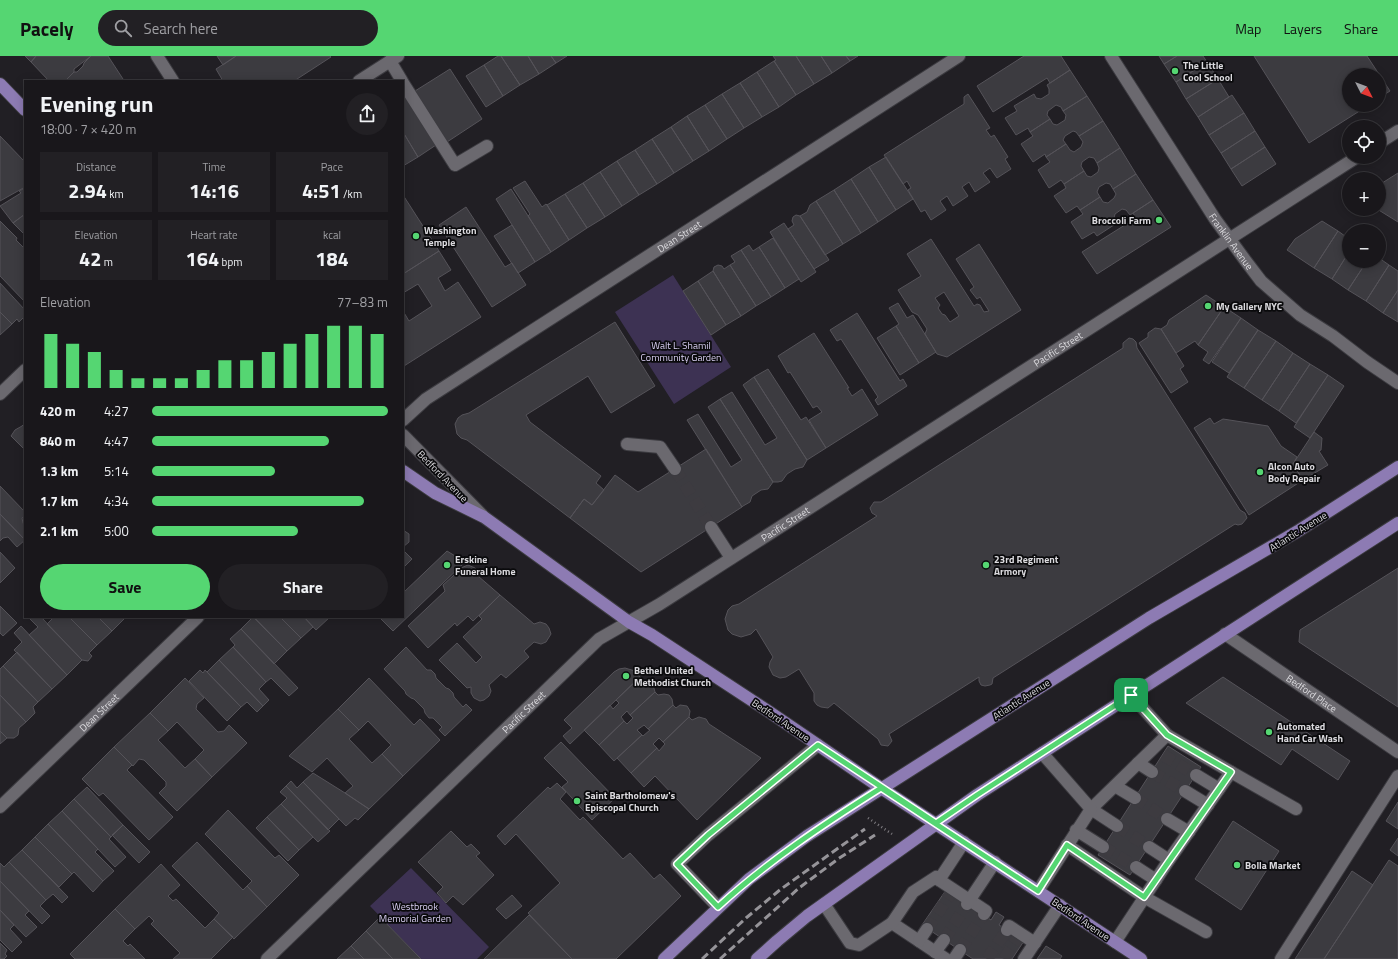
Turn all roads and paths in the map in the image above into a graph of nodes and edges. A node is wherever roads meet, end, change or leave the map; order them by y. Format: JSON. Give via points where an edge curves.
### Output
{"nodes":[{"id":1,"x":157,"y":56,"type":"edge"},
{"id":2,"x":959,"y":56,"type":"edge"},
{"id":3,"x":1111,"y":56,"type":"edge"},
{"id":4,"x":394,"y":59,"type":"edge"},
{"id":5,"x":172,"y":80,"type":"edge"},
{"id":6,"x":361,"y":80,"type":"edge"},
{"id":7,"x":401,"y":80,"type":"edge"},
{"id":8,"x":0,"y":84,"type":"edge"},
{"id":9,"x":404,"y":85,"type":"edge"},
{"id":10,"x":24,"y":109,"type":"edge"},
{"id":11,"x":1398,"y":131,"type":"edge"},
{"id":12,"x":1386,"y":139,"type":"edge"},
{"id":13,"x":487,"y":146,"type":"dead end"},
{"id":14,"x":1346,"y":164,"type":"edge"},
{"id":15,"x":1229,"y":239,"type":"junction"},
{"id":16,"x":24,"y":371,"type":"edge"},
{"id":17,"x":1398,"y":383,"type":"edge"},
{"id":18,"x":0,"y":394,"type":"edge"},
{"id":19,"x":404,"y":419,"type":"edge"},
{"id":20,"x":404,"y":436,"type":"edge"},
{"id":21,"x":627,"y":444,"type":"dead end"},
{"id":22,"x":1398,"y":467,"type":"edge"},
{"id":23,"x":675,"y":469,"type":"tunnel mouth"},
{"id":24,"x":404,"y":472,"type":"edge"},
{"id":25,"x":484,"y":517,"type":"junction"},
{"id":26,"x":1398,"y":523,"type":"edge"},
{"id":27,"x":711,"y":526,"type":"tunnel mouth"},
{"id":28,"x":731,"y":558,"type":"junction"},
{"id":29,"x":197,"y":618,"type":"edge"},
{"id":30,"x":629,"y":622,"type":"junction"},
{"id":31,"x":1225,"y":634,"type":"junction"},
{"id":32,"x":1131,"y":695,"type":"junction"},
{"id":33,"x":1167,"y":735,"type":"junction"},
{"id":34,"x":818,"y":745,"type":"junction"},
{"id":35,"x":1398,"y":752,"type":"edge"},
{"id":36,"x":1042,"y":753,"type":"junction"},
{"id":37,"x":1138,"y":764,"type":"junction"},
{"id":38,"x":1152,"y":772,"type":"tunnel mouth"},
{"id":39,"x":1231,"y":772,"type":"junction"},
{"id":40,"x":1196,"y":775,"type":"tunnel mouth"},
{"id":41,"x":1398,"y":776,"type":"edge"},
{"id":42,"x":1115,"y":786,"type":"junction"},
{"id":43,"x":881,"y":788,"type":"junction"},
{"id":44,"x":1219,"y":789,"type":"junction"},
{"id":45,"x":1185,"y":791,"type":"tunnel mouth"},
{"id":46,"x":1135,"y":798,"type":"tunnel mouth"},
{"id":47,"x":1208,"y":805,"type":"junction"},
{"id":48,"x":0,"y":807,"type":"edge"},
{"id":49,"x":1091,"y":809,"type":"junction"},
{"id":50,"x":1296,"y":809,"type":"dead end"},
{"id":51,"x":866,"y":817,"type":"dead end"},
{"id":52,"x":1167,"y":819,"type":"tunnel mouth"},
{"id":53,"x":936,"y":823,"type":"junction"},
{"id":54,"x":1117,"y":826,"type":"tunnel mouth"},
{"id":55,"x":1076,"y":830,"type":"junction"},
{"id":56,"x":1189,"y":832,"type":"junction"},
{"id":57,"x":896,"y":836,"type":"dead end"},
{"id":58,"x":964,"y":842,"type":"junction"},
{"id":59,"x":1067,"y":845,"type":"junction"},
{"id":60,"x":1103,"y":847,"type":"tunnel mouth"},
{"id":61,"x":1149,"y":847,"type":"tunnel mouth"},
{"id":62,"x":1169,"y":860,"type":"junction"},
{"id":63,"x":995,"y":862,"type":"junction"},
{"id":64,"x":1136,"y":867,"type":"tunnel mouth"},
{"id":65,"x":939,"y":880,"type":"junction"},
{"id":66,"x":1156,"y":880,"type":"junction"},
{"id":67,"x":1038,"y":891,"type":"junction"},
{"id":68,"x":1144,"y":897,"type":"junction"},
{"id":69,"x":968,"y":902,"type":"junction"},
{"id":70,"x":824,"y":904,"type":"junction"},
{"id":71,"x":1060,"y":905,"type":"junction"},
{"id":72,"x":718,"y":907,"type":"junction"},
{"id":73,"x":984,"y":914,"type":"dead end"},
{"id":74,"x":892,"y":923,"type":"junction"},
{"id":75,"x":927,"y":929,"type":"tunnel mouth"},
{"id":76,"x":1007,"y":930,"type":"dead end"},
{"id":77,"x":1206,"y":932,"type":"dead end"},
{"id":78,"x":944,"y":940,"type":"tunnel mouth"},
{"id":79,"x":919,"y":941,"type":"junction"},
{"id":80,"x":1115,"y":942,"type":"junction"},
{"id":81,"x":1035,"y":943,"type":"junction"},
{"id":82,"x":935,"y":952,"type":"junction"},
{"id":83,"x":267,"y":959,"type":"edge"},
{"id":84,"x":664,"y":959,"type":"edge"},
{"id":85,"x":757,"y":959,"type":"edge"},
{"id":86,"x":946,"y":959,"type":"edge"},
{"id":87,"x":1024,"y":959,"type":"edge"},
{"id":88,"x":1141,"y":959,"type":"edge"},
{"id":89,"x":1281,"y":959,"type":"edge"}],
"edges":[{"from":1,"to":5,"type":"street"},
{"from":2,"to":19,"type":"street","name":"Dean Street","via":[[426,399]]},
{"from":3,"to":15,"type":"street","name":"Franklin Avenue"},
{"from":4,"to":6,"type":"street"},
{"from":4,"to":7,"type":"street"},
{"from":8,"to":10,"type":"main road"},
{"from":9,"to":13,"type":"street","via":[[455,165]]},
{"from":11,"to":12,"type":"street"},
{"from":14,"to":15,"type":"street","name":"Pacific Street"},
{"from":15,"to":17,"type":"street","name":"Franklin Avenue","via":[[1261,280],[1300,315]]},
{"from":15,"to":28,"type":"street","name":"Pacific Street"},
{"from":16,"to":18,"type":"street"},
{"from":20,"to":25,"type":"street","name":"Bedford Avenue"},
{"from":21,"to":23,"type":"street","via":[[660,447]]},
{"from":22,"to":43,"type":"main road","name":"Atlantic Avenue","via":[[1298,531],[1149,618]]},
{"from":24,"to":25,"type":"main road","name":"Bedford Avenue","via":[[435,493]]},
{"from":25,"to":30,"type":"main road","name":"Bedford Avenue"},
{"from":26,"to":31,"type":"main road"},
{"from":27,"to":28,"type":"street"},
{"from":28,"to":30,"type":"street","name":"Pacific Street"},
{"from":29,"to":48,"type":"street","name":"Dean Street"},
{"from":30,"to":34,"type":"main road","name":"Bedford Avenue"},
{"from":30,"to":83,"type":"street","name":"Pacific Street","via":[[599,639]]},
{"from":31,"to":32,"type":"main road"},
{"from":31,"to":35,"type":"street","name":"Bedford Place"},
{"from":32,"to":33,"type":"street"},
{"from":32,"to":36,"type":"main road"},
{"from":33,"to":37,"type":"street","via":[[1158,752]]},
{"from":33,"to":39,"type":"street"},
{"from":34,"to":43,"type":"main road","name":"Bedford Avenue"},
{"from":34,"to":72,"type":"street","via":[[708,835],[677,864]]},
{"from":36,"to":49,"type":"street"},
{"from":36,"to":53,"type":"main road"},
{"from":37,"to":38,"type":"street"},
{"from":37,"to":42,"type":"street"},
{"from":39,"to":44,"type":"street"},
{"from":39,"to":50,"type":"street"},
{"from":40,"to":44,"type":"street"},
{"from":41,"to":89,"type":"street"},
{"from":42,"to":46,"type":"street"},
{"from":42,"to":49,"type":"street"},
{"from":43,"to":53,"type":"main road","name":"Bedford Avenue"},
{"from":43,"to":72,"type":"main road","name":"Atlantic Avenue","via":[[786,850]]},
{"from":44,"to":47,"type":"street"},
{"from":45,"to":47,"type":"street"},
{"from":47,"to":56,"type":"street"},
{"from":49,"to":54,"type":"street"},
{"from":49,"to":55,"type":"street"},
{"from":51,"to":57,"type":"path"},
{"from":52,"to":56,"type":"street"},
{"from":53,"to":58,"type":"main road","name":"Bedford Avenue"},
{"from":53,"to":70,"type":"main road"},
{"from":55,"to":59,"type":"street"},
{"from":55,"to":60,"type":"street"},
{"from":56,"to":62,"type":"street"},
{"from":58,"to":63,"type":"main road","name":"Bedford Avenue"},
{"from":58,"to":65,"type":"street"},
{"from":59,"to":67,"type":"street"},
{"from":59,"to":68,"type":"street"},
{"from":61,"to":62,"type":"street"},
{"from":62,"to":66,"type":"street"},
{"from":63,"to":67,"type":"main road","name":"Bedford Avenue"},
{"from":63,"to":69,"type":"street"},
{"from":64,"to":66,"type":"street"},
{"from":65,"to":69,"type":"street"},
{"from":65,"to":74,"type":"street","via":[[936,877],[913,892]]},
{"from":66,"to":68,"type":"street"},
{"from":67,"to":71,"type":"main road","name":"Bedford Avenue"},
{"from":68,"to":77,"type":"street"},
{"from":68,"to":80,"type":"street"},
{"from":69,"to":73,"type":"street","via":[[986,911]]},
{"from":70,"to":74,"type":"street","via":[[850,943],[859,945]]},
{"from":70,"to":85,"type":"main road"},
{"from":71,"to":80,"type":"main road","name":"Bedford Avenue"},
{"from":71,"to":81,"type":"street"},
{"from":72,"to":84,"type":"main road","name":"Atlantic Avenue"},
{"from":74,"to":79,"type":"street"},
{"from":75,"to":79,"type":"street"},
{"from":76,"to":81,"type":"street","via":[[1009,926],[1020,936]]},
{"from":78,"to":82,"type":"street"},
{"from":79,"to":82,"type":"street"},
{"from":80,"to":88,"type":"main road","name":"Bedford Avenue"},
{"from":81,"to":87,"type":"street"},
{"from":82,"to":86,"type":"street"}]}
